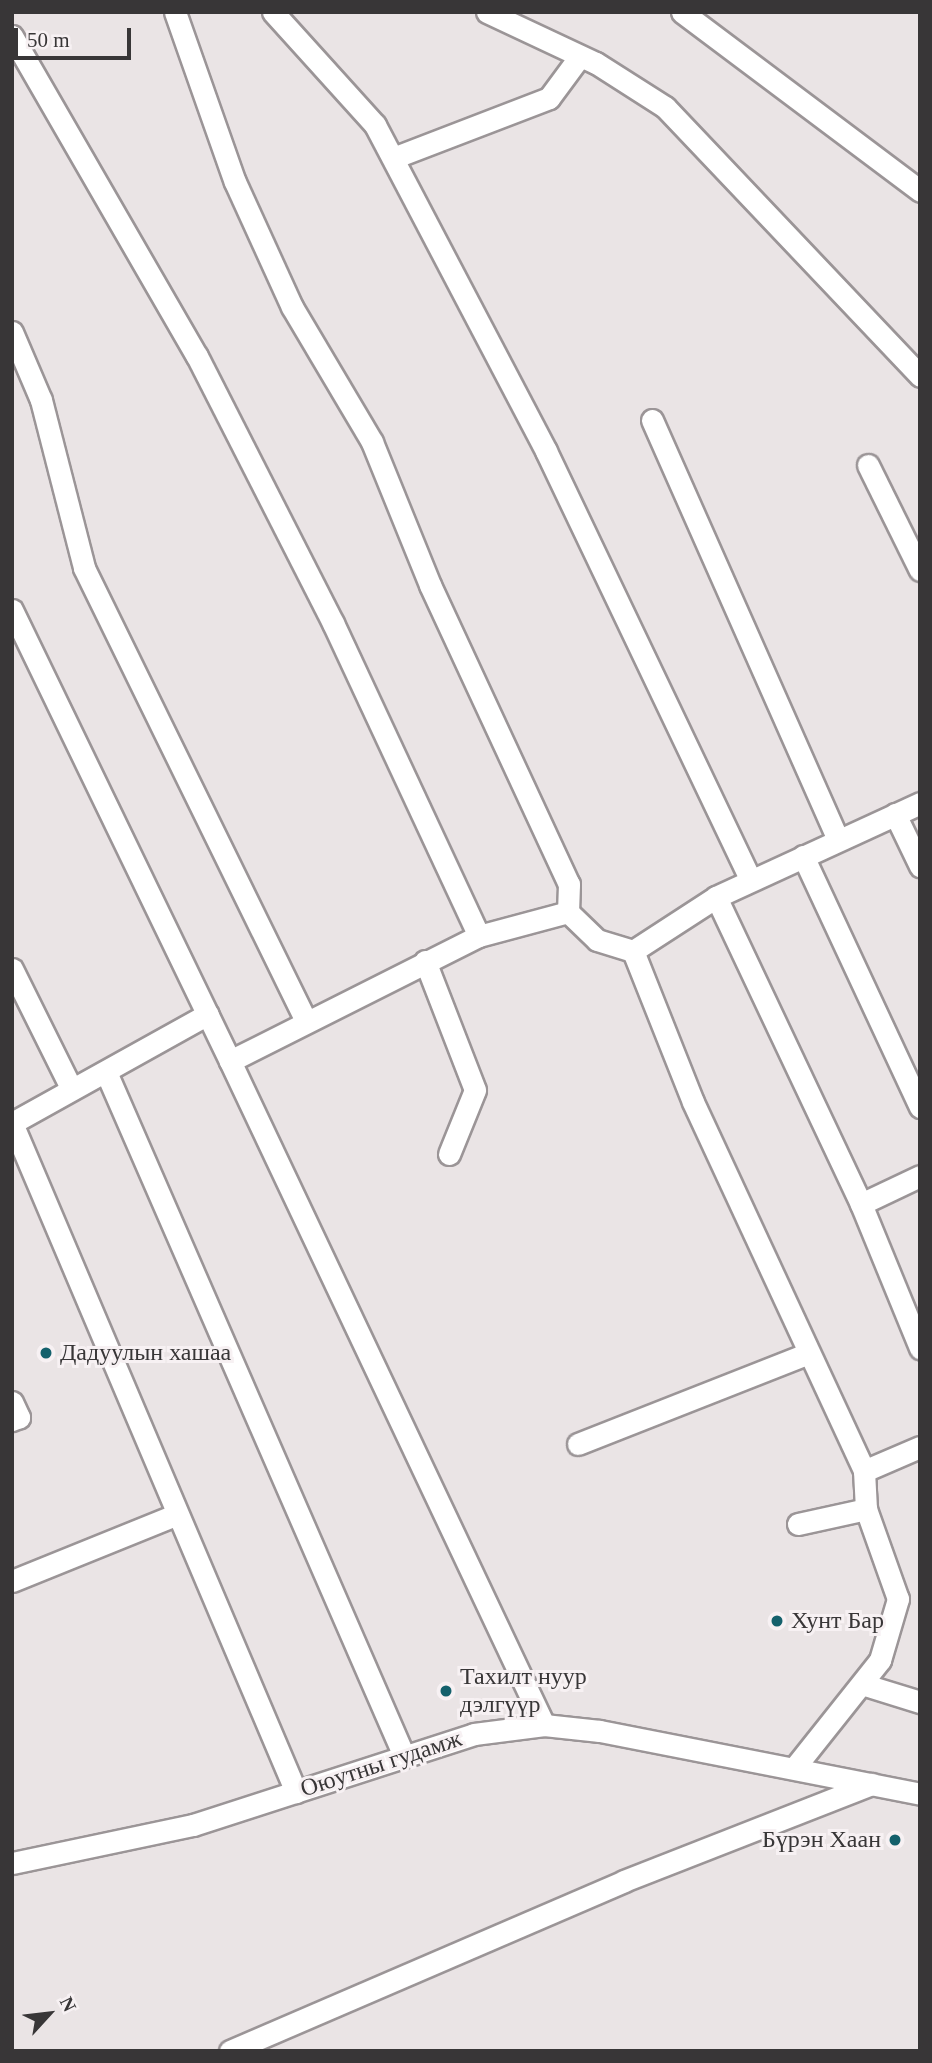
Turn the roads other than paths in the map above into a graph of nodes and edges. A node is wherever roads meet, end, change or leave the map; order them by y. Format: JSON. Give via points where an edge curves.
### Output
{"nodes":[{"id":1,"x":176,"y":12,"type":"edge"},
{"id":2,"x":273,"y":12,"type":"edge"},
{"id":3,"x":487,"y":12,"type":"edge"},
{"id":4,"x":682,"y":12,"type":"edge"},
{"id":5,"x":12,"y":36,"type":"edge"},
{"id":6,"x":580,"y":56,"type":"junction"},
{"id":7,"x":393,"y":158,"type":"junction"},
{"id":8,"x":920,"y":191,"type":"edge"},
{"id":9,"x":12,"y":332,"type":"edge"},
{"id":10,"x":920,"y":376,"type":"edge"},
{"id":11,"x":652,"y":420,"type":"dead end"},
{"id":12,"x":867,"y":465,"type":"dead end"},
{"id":13,"x":920,"y":570,"type":"edge"},
{"id":14,"x":12,"y":610,"type":"edge"},
{"id":15,"x":920,"y":803,"type":"edge"},
{"id":16,"x":895,"y":814,"type":"junction"},
{"id":17,"x":836,"y":838,"type":"junction"},
{"id":18,"x":803,"y":856,"type":"junction"},
{"id":19,"x":920,"y":866,"type":"edge"},
{"id":20,"x":750,"y":879,"type":"junction"},
{"id":21,"x":716,"y":897,"type":"junction"},
{"id":22,"x":568,"y":912,"type":"junction"},
{"id":23,"x":479,"y":936,"type":"junction"},
{"id":24,"x":633,"y":951,"type":"junction"},
{"id":25,"x":425,"y":961,"type":"junction"},
{"id":26,"x":12,"y":969,"type":"edge"},
{"id":27,"x":208,"y":1014,"type":"junction"},
{"id":28,"x":306,"y":1021,"type":"junction"},
{"id":29,"x":230,"y":1061,"type":"junction"},
{"id":30,"x":106,"y":1072,"type":"junction"},
{"id":31,"x":71,"y":1088,"type":"junction"},
{"id":32,"x":920,"y":1107,"type":"edge"},
{"id":33,"x":12,"y":1123,"type":"edge"},
{"id":34,"x":449,"y":1154,"type":"dead end"},
{"id":35,"x":920,"y":1176,"type":"edge"},
{"id":36,"x":861,"y":1204,"type":"junction"},
{"id":37,"x":920,"y":1349,"type":"edge"},
{"id":38,"x":809,"y":1353,"type":"junction"},
{"id":39,"x":12,"y":1402,"type":"edge"},
{"id":40,"x":12,"y":1420,"type":"edge"},
{"id":41,"x":578,"y":1444,"type":"dead end"},
{"id":42,"x":920,"y":1447,"type":"edge"},
{"id":43,"x":864,"y":1471,"type":"junction"},
{"id":44,"x":866,"y":1509,"type":"junction"},
{"id":45,"x":174,"y":1515,"type":"junction"},
{"id":46,"x":798,"y":1524,"type":"dead end"},
{"id":47,"x":12,"y":1581,"type":"edge"},
{"id":48,"x":865,"y":1685,"type":"junction"},
{"id":49,"x":920,"y":1702,"type":"edge"},
{"id":50,"x":544,"y":1726,"type":"junction"},
{"id":51,"x":404,"y":1755,"type":"junction"},
{"id":52,"x":795,"y":1767,"type":"junction"},
{"id":53,"x":872,"y":1784,"type":"junction"},
{"id":54,"x":296,"y":1792,"type":"junction"},
{"id":55,"x":918,"y":1798,"type":"edge"},
{"id":56,"x":12,"y":1863,"type":"edge"},
{"id":57,"x":230,"y":2051,"type":"edge"}],
"edges":[{"from":1,"to":22,"type":"street","via":[[235,182],[292,307],[372,442],[430,585],[569,884]]},
{"from":2,"to":7,"type":"street","via":[[364,106]]},
{"from":3,"to":6,"type":"street"},
{"from":4,"to":8,"type":"street"},
{"from":5,"to":23,"type":"street","via":[[197,356],[332,623]]},
{"from":6,"to":7,"type":"street","via":[[549,98]]},
{"from":6,"to":10,"type":"street","via":[[665,107]]},
{"from":7,"to":20,"type":"street","via":[[546,451]]},
{"from":9,"to":28,"type":"street","via":[[41,400],[84,568]]},
{"from":11,"to":17,"type":"street"},
{"from":12,"to":13,"type":"street"},
{"from":14,"to":27,"type":"street"},
{"from":15,"to":16,"type":"street"},
{"from":16,"to":17,"type":"street"},
{"from":16,"to":19,"type":"street"},
{"from":17,"to":18,"type":"street"},
{"from":18,"to":20,"type":"street"},
{"from":18,"to":32,"type":"street"},
{"from":20,"to":21,"type":"street"},
{"from":21,"to":24,"type":"street"},
{"from":21,"to":36,"type":"street"},
{"from":22,"to":23,"type":"street"},
{"from":22,"to":24,"type":"street","via":[[597,940]]},
{"from":23,"to":25,"type":"street"},
{"from":24,"to":38,"type":"street","via":[[692,1102]]},
{"from":25,"to":28,"type":"street"},
{"from":25,"to":34,"type":"street","via":[[475,1090]]},
{"from":26,"to":31,"type":"street"},
{"from":27,"to":29,"type":"street"},
{"from":27,"to":30,"type":"street"},
{"from":28,"to":29,"type":"street"},
{"from":29,"to":50,"type":"street"},
{"from":30,"to":31,"type":"street"},
{"from":30,"to":51,"type":"street"},
{"from":31,"to":33,"type":"street"},
{"from":33,"to":45,"type":"street"},
{"from":35,"to":36,"type":"street"},
{"from":36,"to":37,"type":"street"},
{"from":38,"to":41,"type":"street"},
{"from":38,"to":43,"type":"street"},
{"from":39,"to":40,"type":"street","via":[[19,1417]]},
{"from":42,"to":43,"type":"street"},
{"from":43,"to":44,"type":"street"},
{"from":44,"to":46,"type":"street"},
{"from":44,"to":48,"type":"street","via":[[898,1599],[880,1660]]},
{"from":45,"to":47,"type":"street"},
{"from":45,"to":54,"type":"street"},
{"from":48,"to":49,"type":"street"},
{"from":48,"to":52,"type":"street"},
{"from":50,"to":51,"type":"street","name":"Оюутны гудамж","via":[[474,1734]]},
{"from":50,"to":52,"type":"street","name":"Оюутны гудамж"},
{"from":51,"to":54,"type":"street","name":"Оюутны гудамж"},
{"from":52,"to":53,"type":"street","name":"Оюутны гудамж"},
{"from":53,"to":55,"type":"street","name":"Оюутны гудамж"},
{"from":53,"to":57,"type":"street","via":[[624,1881]]},
{"from":54,"to":56,"type":"street","name":"Оюутны гудамж","via":[[193,1825]]}]}
